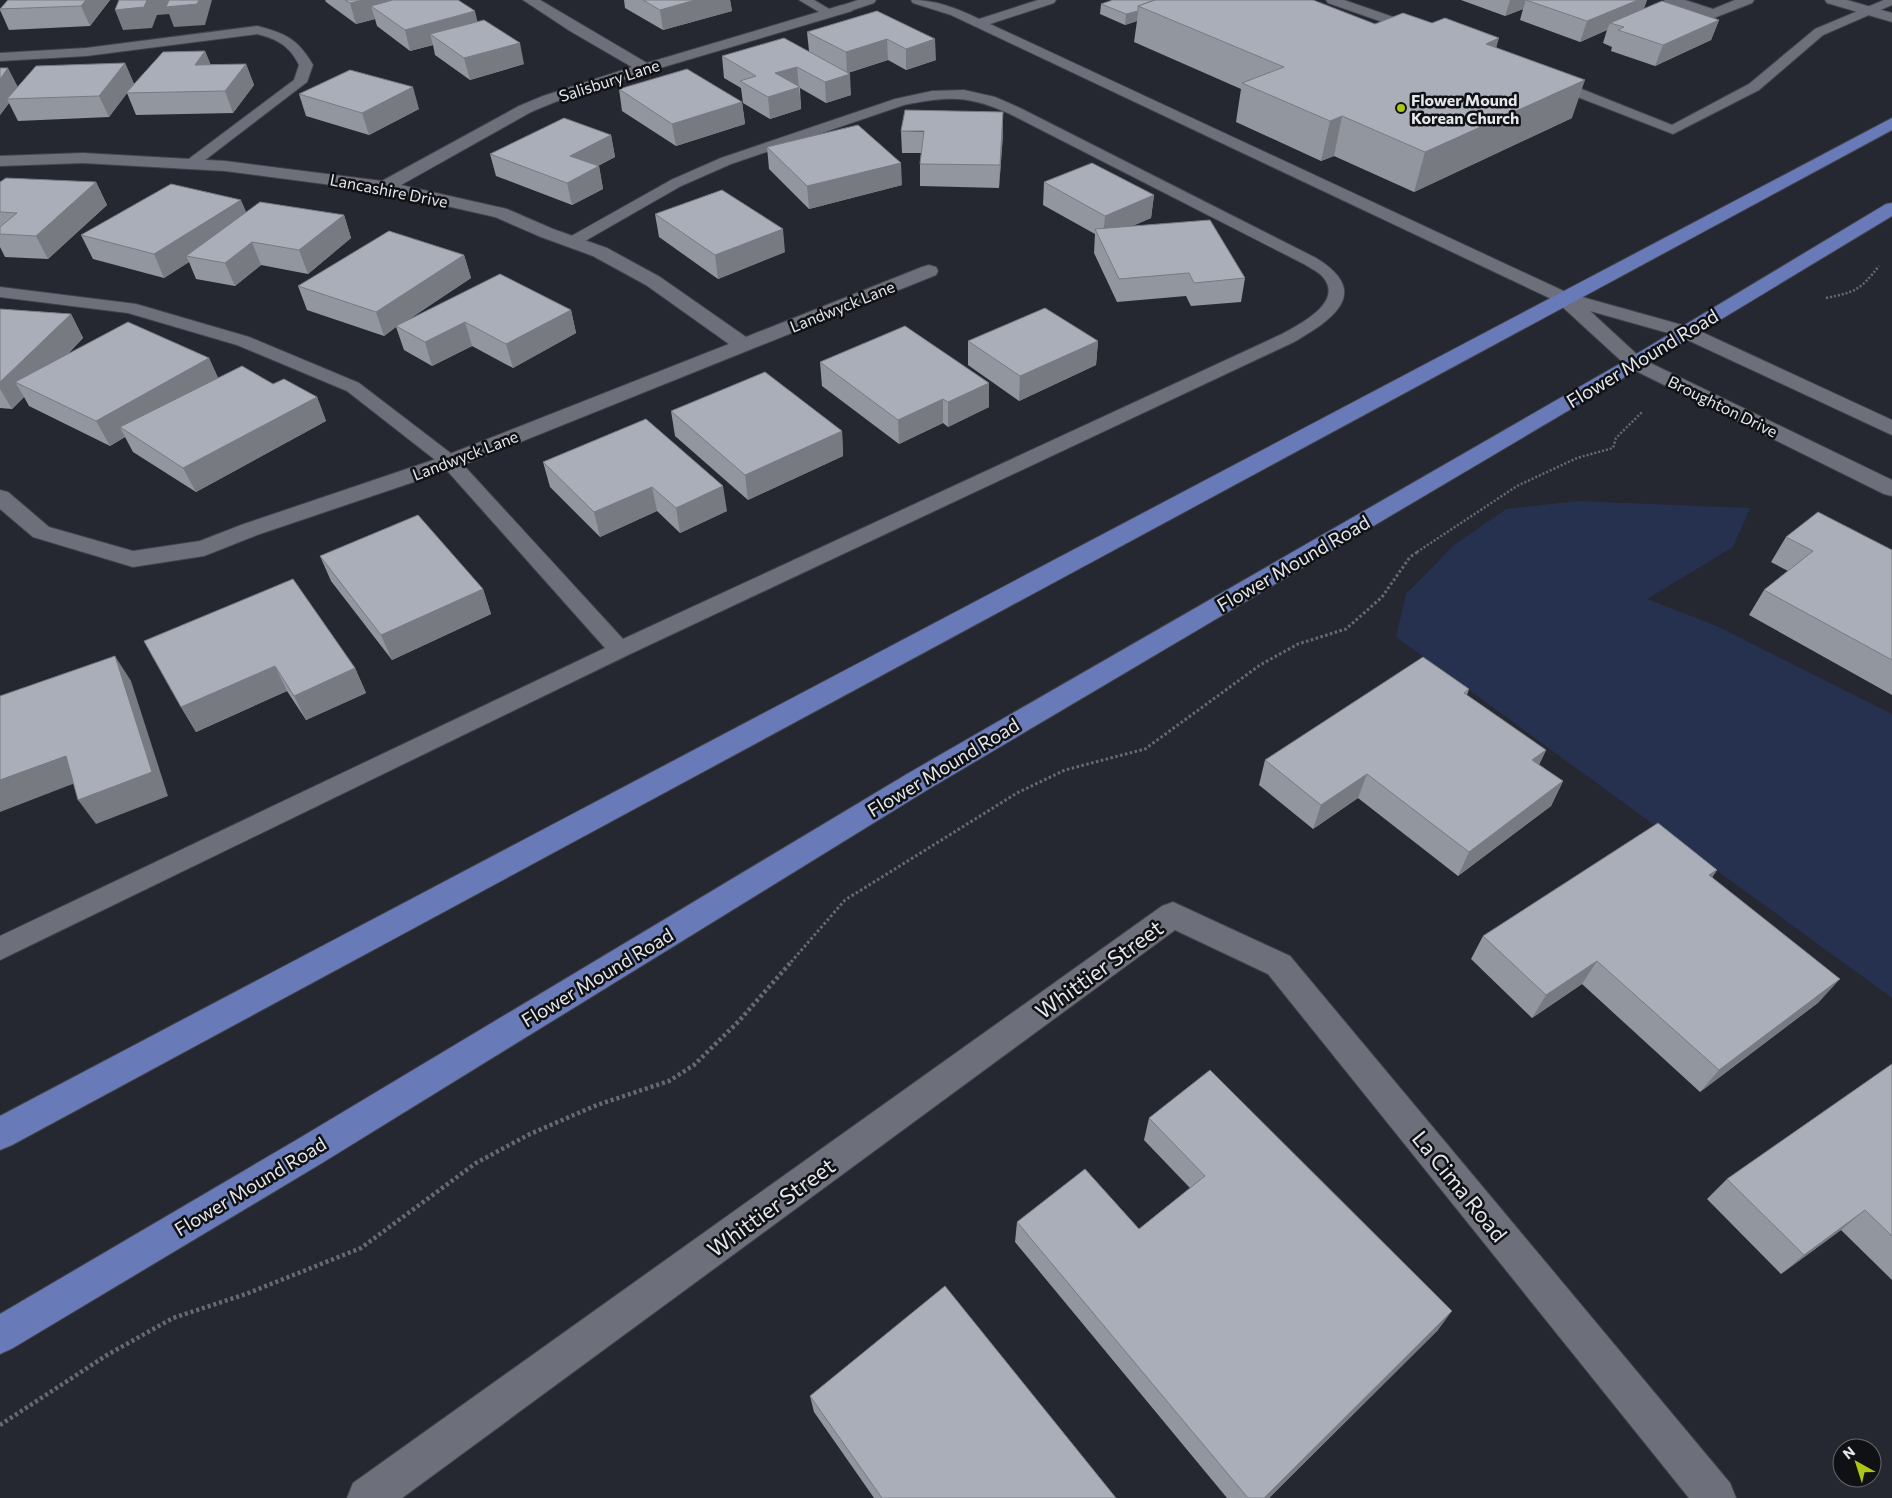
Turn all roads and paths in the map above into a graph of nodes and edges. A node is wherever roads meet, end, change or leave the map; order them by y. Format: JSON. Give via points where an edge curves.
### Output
{"nodes":[{"id":1,"x":530,"y":0,"type":"edge"},
{"id":2,"x":805,"y":0,"type":"edge"},
{"id":3,"x":870,"y":0,"type":"edge"},
{"id":4,"x":1050,"y":0,"type":"edge"},
{"id":5,"x":1332,"y":0,"type":"edge"},
{"id":6,"x":1671,"y":0,"type":"edge"},
{"id":7,"x":1747,"y":0,"type":"edge"},
{"id":8,"x":1832,"y":0,"type":"edge"},
{"id":9,"x":925,"y":1,"type":"edge"},
{"id":10,"x":1892,"y":1,"type":"edge"},
{"id":11,"x":847,"y":8,"type":"joint"},
{"id":12,"x":1869,"y":11,"type":"junction"},
{"id":13,"x":830,"y":13,"type":"junction"},
{"id":14,"x":1892,"y":18,"type":"edge"},
{"id":15,"x":979,"y":23,"type":"junction"},
{"id":16,"x":1432,"y":35,"type":"edge"},
{"id":17,"x":0,"y":57,"type":"edge"},
{"id":18,"x":644,"y":68,"type":"junction"},
{"id":19,"x":1534,"y":76,"type":"edge"},
{"id":20,"x":1892,"y":123,"type":"edge"},
{"id":21,"x":0,"y":161,"type":"edge"},
{"id":22,"x":191,"y":164,"type":"junction"},
{"id":23,"x":386,"y":188,"type":"junction"},
{"id":24,"x":1892,"y":208,"type":"edge"},
{"id":25,"x":572,"y":242,"type":"junction"},
{"id":26,"x":1881,"y":264,"type":"dead end"},
{"id":27,"x":929,"y":271,"type":"dead end"},
{"id":28,"x":0,"y":292,"type":"edge"},
{"id":29,"x":1564,"y":298,"type":"junction"},
{"id":30,"x":1823,"y":299,"type":"dead end"},
{"id":31,"x":1686,"y":332,"type":"junction"},
{"id":32,"x":744,"y":345,"type":"junction"},
{"id":33,"x":1635,"y":363,"type":"junction"},
{"id":34,"x":1646,"y":409,"type":"dead end"},
{"id":35,"x":1892,"y":428,"type":"edge"},
{"id":36,"x":450,"y":462,"type":"junction"},
{"id":37,"x":1892,"y":489,"type":"edge"},
{"id":38,"x":0,"y":497,"type":"edge"},
{"id":39,"x":620,"y":650,"type":"junction"},
{"id":40,"x":1174,"y":915,"type":"joint"},
{"id":41,"x":0,"y":948,"type":"edge"},
{"id":42,"x":0,"y":1134,"type":"edge"},
{"id":43,"x":0,"y":1335,"type":"edge"},
{"id":44,"x":0,"y":1425,"type":"edge"},
{"id":45,"x":368,"y":1498,"type":"edge"},
{"id":46,"x":1715,"y":1498,"type":"edge"}],
"edges":[{"from":1,"to":18,"type":"street"},
{"from":2,"to":13,"type":"lane"},
{"from":3,"to":11,"type":"lane"},
{"from":4,"to":15,"type":"lane"},
{"from":5,"to":16,"type":"lane"},
{"from":6,"to":7,"type":"street","via":[[1714,14]]},
{"from":8,"to":12,"type":"street"},
{"from":9,"to":15,"type":"lane"},
{"from":10,"to":12,"type":"lane"},
{"from":11,"to":13,"type":"street","name":"Salisbury Lane"},
{"from":12,"to":14,"type":"street"},
{"from":12,"to":19,"type":"lane","via":[[1819,32],[1754,87],[1673,130]]},
{"from":13,"to":18,"type":"street","name":"Salisbury Lane"},
{"from":15,"to":29,"type":"lane"},
{"from":17,"to":22,"type":"lane","via":[[86,52],[257,30],[281,37],[298,50],[306,65],[300,82]]},
{"from":18,"to":23,"type":"street","name":"Salisbury Lane","via":[[526,109]]},
{"from":20,"to":29,"type":"main road"},
{"from":21,"to":22,"type":"street","name":"Lancashire Drive","via":[[82,158]]},
{"from":22,"to":23,"type":"street","name":"Lancashire Drive","via":[[326,178]]},
{"from":23,"to":25,"type":"street","name":"Lancashire Drive","via":[[500,213]]},
{"from":24,"to":31,"type":"main road","name":"Flower Mound Road"},
{"from":25,"to":32,"type":"street","name":"Lancashire Drive","via":[[600,252],[653,281]]},
{"from":25,"to":39,"type":"lane","via":[[676,183],[726,161],[900,102],[932,95],[964,94],[990,100],[1015,111],[1310,261],[1329,274],[1337,291],[1333,306],[1320,320],[1288,338]]},
{"from":26,"to":30,"type":"path","via":[[1863,287]]},
{"from":27,"to":32,"type":"street","name":"Landwyck Lane"},
{"from":28,"to":36,"type":"lane","via":[[130,308],[244,340],[353,387]]},
{"from":29,"to":31,"type":"street"},
{"from":29,"to":33,"type":"street","name":"Broughton Drive"},
{"from":29,"to":42,"type":"main road"},
{"from":31,"to":33,"type":"main road","name":"Flower Mound Road"},
{"from":31,"to":35,"type":"street"},
{"from":32,"to":36,"type":"street","name":"Landwyck Lane"},
{"from":33,"to":37,"type":"street","name":"Broughton Drive"},
{"from":33,"to":43,"type":"main road","name":"Flower Mound Road","via":[[917,782]]},
{"from":34,"to":44,"type":"path","via":[[1616,438],[1613,448],[1577,458],[1517,486],[1410,557],[1382,596],[1346,629],[1298,644],[1260,664],[1145,749],[1065,770],[1017,793],[845,900],[739,1021],[694,1065],[669,1081],[597,1105],[530,1134],[476,1163],[361,1248],[246,1294],[173,1318]]},
{"from":36,"to":38,"type":"street","name":"Landwyck Lane","via":[[204,548],[133,559],[42,532]]},
{"from":36,"to":39,"type":"lane"},
{"from":39,"to":41,"type":"lane"},
{"from":40,"to":45,"type":"street","name":"Whittier Street"},
{"from":40,"to":46,"type":"street","name":"La Cima Road","via":[[1279,965]]}]}
